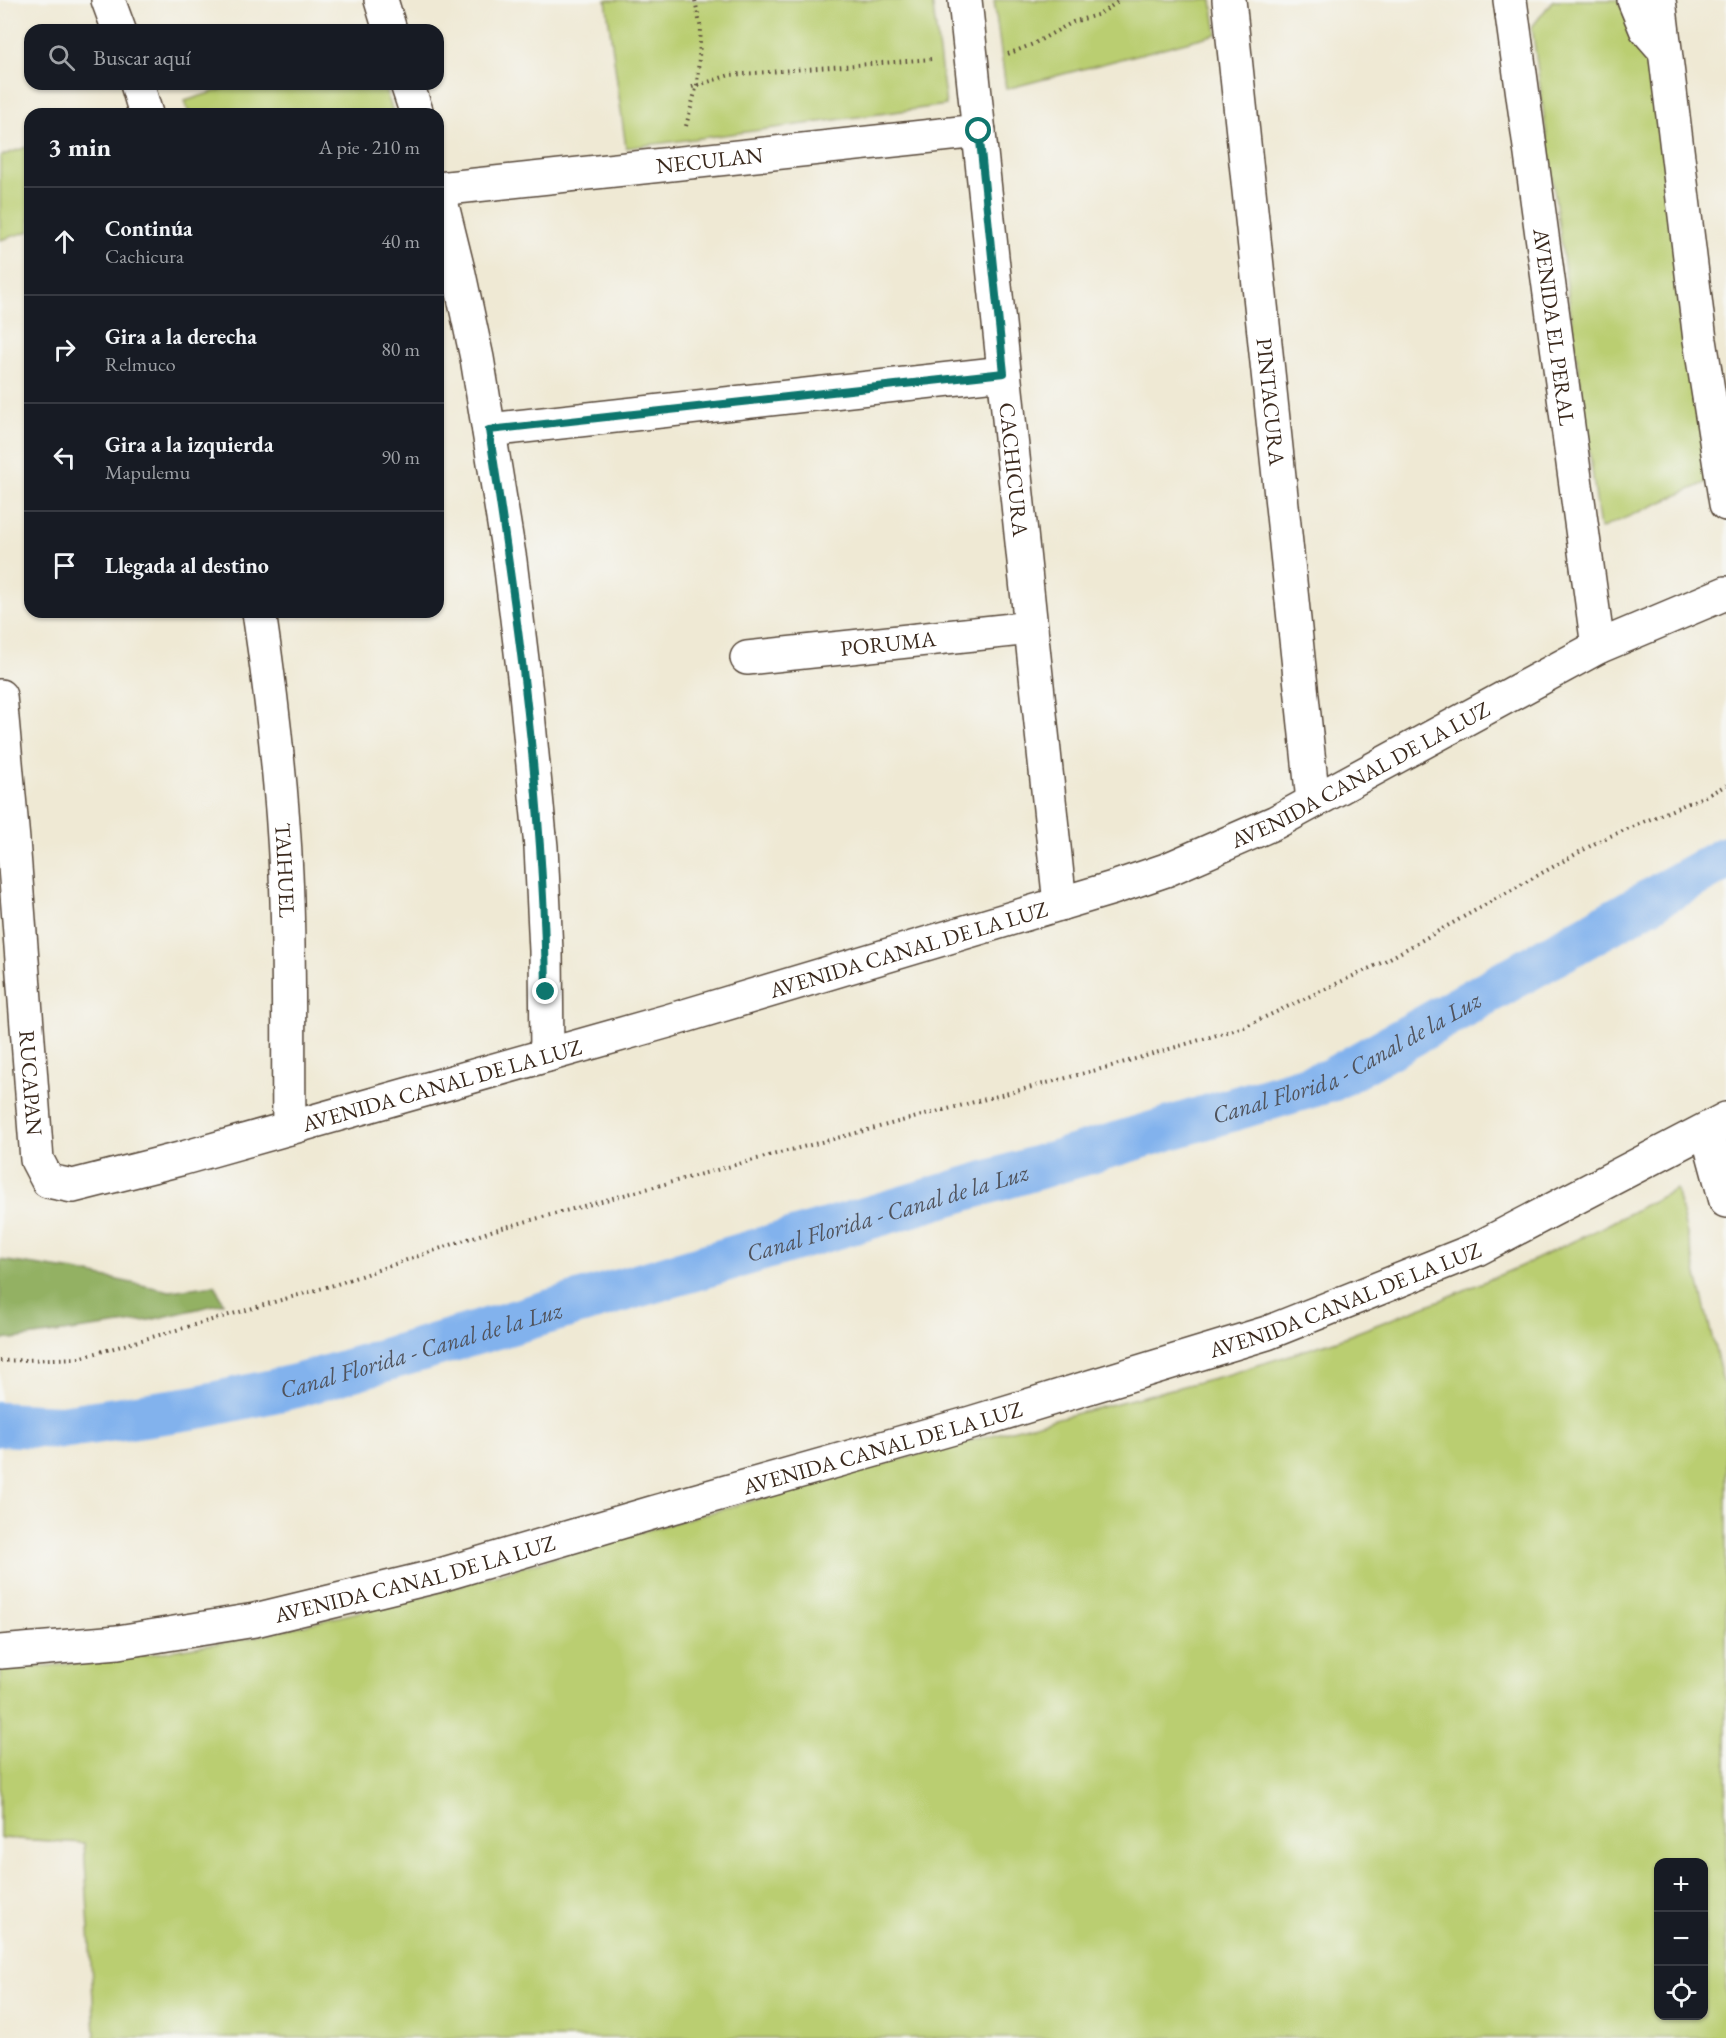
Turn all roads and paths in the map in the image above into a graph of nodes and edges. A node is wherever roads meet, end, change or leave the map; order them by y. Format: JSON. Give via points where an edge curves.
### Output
{"nodes":[{"id":1,"x":108,"y":0,"type":"edge"},
{"id":2,"x":381,"y":0,"type":"edge"},
{"id":3,"x":695,"y":0,"type":"edge"},
{"id":4,"x":965,"y":0,"type":"edge"},
{"id":5,"x":1120,"y":0,"type":"edge"},
{"id":6,"x":1229,"y":0,"type":"edge"},
{"id":7,"x":1634,"y":0,"type":"edge"},
{"id":8,"x":1659,"y":0,"type":"edge"},
{"id":9,"x":1512,"y":2,"type":"edge"},
{"id":10,"x":116,"y":24,"type":"edge"},
{"id":11,"x":388,"y":24,"type":"edge"},
{"id":12,"x":1665,"y":51,"type":"junction"},
{"id":13,"x":971,"y":57,"type":"junction"},
{"id":14,"x":695,"y":86,"type":"junction"},
{"id":15,"x":139,"y":90,"type":"edge"},
{"id":16,"x":409,"y":90,"type":"edge"},
{"id":17,"x":144,"y":108,"type":"edge"},
{"id":18,"x":415,"y":108,"type":"edge"},
{"id":19,"x":979,"y":131,"type":"junction"},
{"id":20,"x":675,"y":164,"type":"junction"},
{"id":21,"x":444,"y":188,"type":"edge"},
{"id":22,"x":444,"y":213,"type":"edge"},
{"id":23,"x":1004,"y":373,"type":"junction"},
{"id":24,"x":489,"y":430,"type":"junction"},
{"id":25,"x":1726,"y":504,"type":"edge"},
{"id":26,"x":1726,"y":593,"type":"edge"},
{"id":27,"x":260,"y":618,"type":"edge"},
{"id":28,"x":1031,"y":628,"type":"junction"},
{"id":29,"x":1598,"y":648,"type":"junction"},
{"id":30,"x":747,"y":658,"type":"dead end"},
{"id":31,"x":0,"y":696,"type":"edge"},
{"id":32,"x":1726,"y":785,"type":"edge"},
{"id":33,"x":1313,"y":801,"type":"junction"},
{"id":34,"x":1060,"y":904,"type":"junction"},
{"id":35,"x":547,"y":1055,"type":"junction"},
{"id":36,"x":1716,"y":1125,"type":"edge"},
{"id":37,"x":288,"y":1128,"type":"junction"},
{"id":38,"x":48,"y":1181,"type":"joint"},
{"id":39,"x":1726,"y":1201,"type":"edge"},
{"id":40,"x":0,"y":1361,"type":"edge"},
{"id":41,"x":0,"y":1652,"type":"edge"}],
"edges":[{"from":1,"to":10,"type":"street"},
{"from":2,"to":11,"type":"street"},
{"from":3,"to":14,"type":"path","via":[[701,29]]},
{"from":4,"to":13,"type":"street","name":"CACHICURA"},
{"from":5,"to":13,"type":"path","via":[[1100,14],[1073,22],[1017,52]]},
{"from":6,"to":33,"type":"street","name":"PINTACURA"},
{"from":7,"to":12,"type":"street","via":[[1646,30]]},
{"from":8,"to":12,"type":"street"},
{"from":9,"to":29,"type":"street","name":"AVENIDA EL PERAL"},
{"from":12,"to":25,"type":"street","via":[[1700,340]]},
{"from":13,"to":14,"type":"path","via":[[730,75]]},
{"from":13,"to":19,"type":"street","name":"CACHICURA"},
{"from":14,"to":20,"type":"path"},
{"from":15,"to":17,"type":"street"},
{"from":16,"to":18,"type":"street"},
{"from":19,"to":20,"type":"street","name":"NECULAN"},
{"from":19,"to":23,"type":"street","name":"CACHICURA"},
{"from":20,"to":21,"type":"street","name":"NECULAN"},
{"from":22,"to":24,"type":"street"},
{"from":23,"to":24,"type":"street"},
{"from":23,"to":28,"type":"street","name":"CACHICURA"},
{"from":24,"to":35,"type":"street","via":[[510,561],[535,781],[541,847]]},
{"from":26,"to":29,"type":"street","name":"AVENIDA CANAL DE LA LUZ"},
{"from":27,"to":37,"type":"street","name":"TAIHUEL","via":[[279,774],[286,873]]},
{"from":28,"to":30,"type":"street","name":"PORUMA"},
{"from":28,"to":34,"type":"street","name":"CACHICURA"},
{"from":29,"to":33,"type":"street","name":"AVENIDA CANAL DE LA LUZ"},
{"from":31,"to":38,"type":"street","name":"RUCAPAN","via":[[37,1160]]},
{"from":32,"to":40,"type":"path","via":[[1601,840],[1383,962],[1244,1027],[1108,1067],[491,1231],[338,1284],[79,1358]]},
{"from":33,"to":34,"type":"street","name":"AVENIDA CANAL DE LA LUZ","via":[[1276,822],[1177,865]]},
{"from":34,"to":35,"type":"street","name":"AVENIDA CANAL DE LA LUZ"},
{"from":35,"to":37,"type":"street","name":"AVENIDA CANAL DE LA LUZ"},
{"from":36,"to":39,"type":"street"},
{"from":36,"to":41,"type":"street","name":"AVENIDA CANAL DE LA LUZ","via":[[1475,1250],[1233,1344],[437,1576],[255,1620],[118,1642]]},
{"from":37,"to":38,"type":"street","name":"AVENIDA CANAL DE LA LUZ","via":[[73,1186]]}]}
